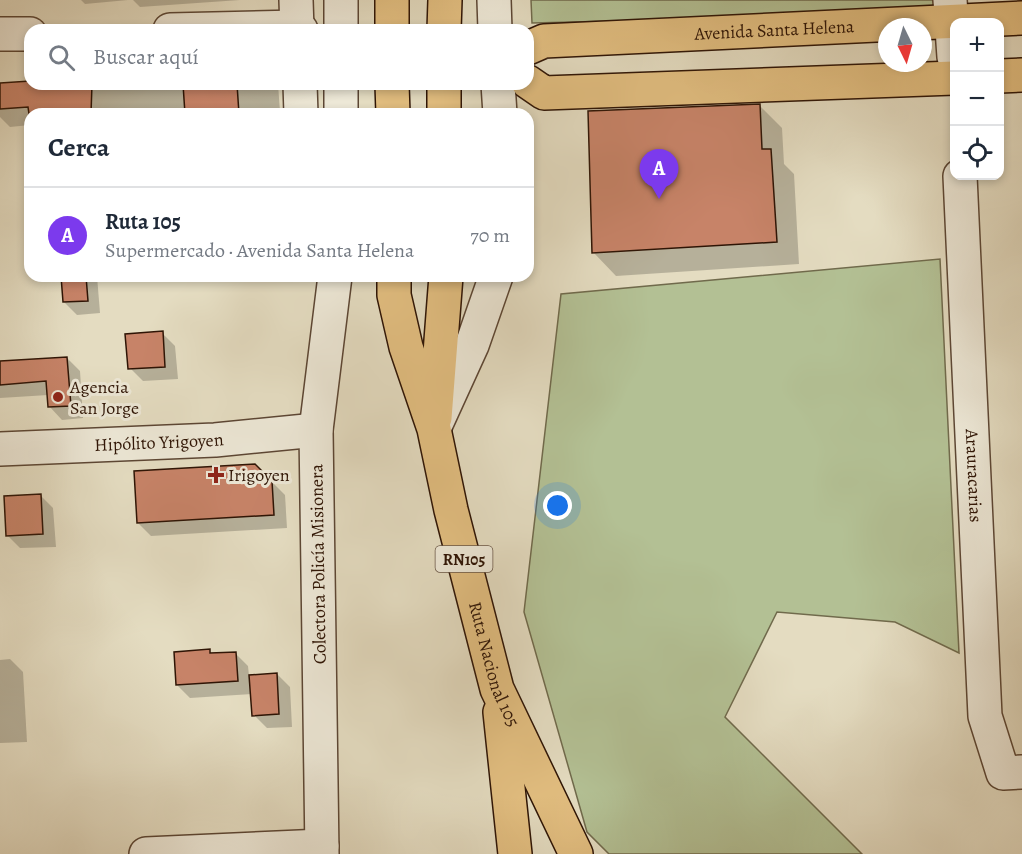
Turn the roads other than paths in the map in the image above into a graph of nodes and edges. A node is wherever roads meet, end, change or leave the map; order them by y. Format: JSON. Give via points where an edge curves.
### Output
{"nodes":[{"id":1,"x":340,"y":0,"type":"edge"},
{"id":2,"x":392,"y":0,"type":"edge"},
{"id":3,"x":445,"y":0,"type":"edge"},
{"id":4,"x":494,"y":0,"type":"edge"},
{"id":5,"x":951,"y":11,"type":"edge"},
{"id":6,"x":1022,"y":18,"type":"edge"},
{"id":7,"x":298,"y":22,"type":"edge"},
{"id":8,"x":266,"y":24,"type":"edge"},
{"id":9,"x":341,"y":24,"type":"edge"},
{"id":10,"x":392,"y":24,"type":"edge"},
{"id":11,"x":444,"y":24,"type":"edge"},
{"id":12,"x":495,"y":24,"type":"edge"},
{"id":13,"x":0,"y":34,"type":"edge"},
{"id":14,"x":24,"y":34,"type":"edge"},
{"id":15,"x":534,"y":45,"type":"edge"},
{"id":16,"x":1022,"y":75,"type":"edge"},
{"id":17,"x":1004,"y":76,"type":"edge"},
{"id":18,"x":950,"y":78,"type":"edge"},
{"id":19,"x":534,"y":86,"type":"edge"},
{"id":20,"x":300,"y":90,"type":"edge"},
{"id":21,"x":341,"y":90,"type":"edge"},
{"id":22,"x":392,"y":90,"type":"edge"},
{"id":23,"x":444,"y":90,"type":"edge"},
{"id":24,"x":498,"y":90,"type":"edge"},
{"id":25,"x":301,"y":108,"type":"edge"},
{"id":26,"x":341,"y":108,"type":"edge"},
{"id":27,"x":393,"y":108,"type":"edge"},
{"id":28,"x":444,"y":108,"type":"edge"},
{"id":29,"x":500,"y":108,"type":"edge"},
{"id":30,"x":960,"y":180,"type":"edge"},
{"id":31,"x":331,"y":282,"type":"edge"},
{"id":32,"x":394,"y":282,"type":"edge"},
{"id":33,"x":446,"y":282,"type":"edge"},
{"id":34,"x":494,"y":282,"type":"edge"},
{"id":35,"x":434,"y":429,"type":"junction"},
{"id":36,"x":316,"y":430,"type":"junction"},
{"id":37,"x":0,"y":449,"type":"edge"},
{"id":38,"x":497,"y":689,"type":"junction"},
{"id":39,"x":1013,"y":772,"type":"edge"},
{"id":40,"x":322,"y":850,"type":"edge"},
{"id":41,"x":146,"y":854,"type":"edge"},
{"id":42,"x":515,"y":854,"type":"edge"},
{"id":43,"x":576,"y":854,"type":"edge"}],
"edges":[{"from":1,"to":9,"type":"street"},
{"from":2,"to":10,"type":"main road"},
{"from":3,"to":11,"type":"main road"},
{"from":4,"to":12,"type":"street"},
{"from":5,"to":6,"type":"main road","name":"Avenida Santa Helena"},
{"from":5,"to":15,"type":"main road","name":"Avenida Santa Helena","via":[[544,41]]},
{"from":7,"to":8,"type":"street"},
{"from":13,"to":14,"type":"street"},
{"from":16,"to":17,"type":"main road"},
{"from":18,"to":19,"type":"main road","via":[[544,93]]},
{"from":20,"to":25,"type":"street"},
{"from":21,"to":26,"type":"street"},
{"from":22,"to":27,"type":"main road"},
{"from":23,"to":28,"type":"main road"},
{"from":24,"to":29,"type":"street"},
{"from":30,"to":39,"type":"street","name":"Arauracarias","via":[[985,716]]},
{"from":31,"to":36,"type":"street","name":"Colectora Policía Misionera"},
{"from":32,"to":35,"type":"main road","name":"Ruta Nacional 105","number":"RN105","via":[[406,347]]},
{"from":33,"to":35,"type":"main road","name":"Ruta Nacional 105","number":"RN105"},
{"from":34,"to":35,"type":"street","via":[[472,345]]},
{"from":35,"to":38,"type":"main road","name":"Ruta Nacional 105","number":"RN105"},
{"from":36,"to":37,"type":"street","name":"Hipólito Yrigoyen","via":[[215,440]]},
{"from":36,"to":40,"type":"street","name":"Colectora Policía Misionera"},
{"from":38,"to":42,"type":"main road","number":"RN105"},
{"from":38,"to":43,"type":"main road","name":"Ruta Nacional 105","number":"RN105"},
{"from":40,"to":41,"type":"street"}]}
